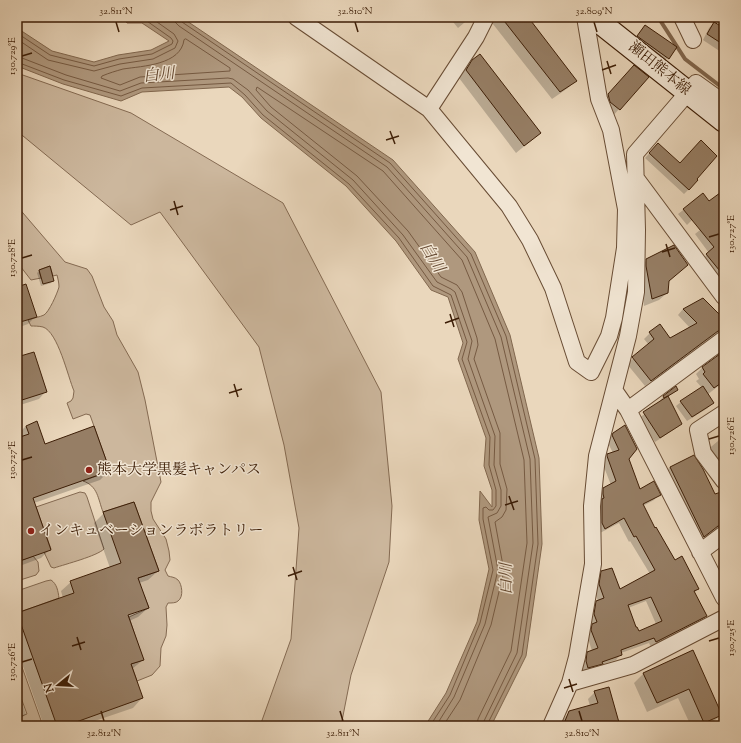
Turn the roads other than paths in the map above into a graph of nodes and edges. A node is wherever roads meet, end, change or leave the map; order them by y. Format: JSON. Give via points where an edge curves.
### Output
{"nodes":[{"id":1,"x":296,"y":17,"type":"edge"},
{"id":2,"x":486,"y":17,"type":"edge"},
{"id":3,"x":585,"y":17,"type":"edge"},
{"id":4,"x":593,"y":17,"type":"edge"},
{"id":5,"x":682,"y":17,"type":"edge"},
{"id":6,"x":693,"y":40,"type":"dead end"},
{"id":7,"x":688,"y":92,"type":"junction"},
{"id":8,"x":724,"y":103,"type":"edge"},
{"id":9,"x":429,"y":108,"type":"junction"},
{"id":10,"x":724,"y":121,"type":"edge"},
{"id":11,"x":635,"y":177,"type":"junction"},
{"id":12,"x":724,"y":296,"type":"edge"},
{"id":13,"x":724,"y":339,"type":"edge"},
{"id":14,"x":614,"y":390,"type":"junction"},
{"id":15,"x":628,"y":410,"type":"junction"},
{"id":16,"x":724,"y":413,"type":"edge"},
{"id":17,"x":724,"y":481,"type":"edge"},
{"id":18,"x":724,"y":534,"type":"edge"},
{"id":19,"x":700,"y":552,"type":"junction"},
{"id":20,"x":724,"y":598,"type":"edge"},
{"id":21,"x":724,"y":618,"type":"edge"},
{"id":22,"x":570,"y":683,"type":"junction"},
{"id":23,"x":551,"y":726,"type":"edge"}],
"edges":[{"from":1,"to":9,"type":"street"},
{"from":2,"to":9,"type":"street","via":[[476,37]]},
{"from":3,"to":9,"type":"street","via":[[599,99],[611,130],[626,209],[625,248],[614,318],[610,336],[590,372],[577,362],[553,288],[530,240],[509,206]]},
{"from":4,"to":7,"type":"main road","name":"瀬田熊本線"},
{"from":5,"to":6,"type":"street"},
{"from":7,"to":8,"type":"street","via":[[696,83]]},
{"from":7,"to":10,"type":"main road","name":"瀬田熊本線"},
{"from":7,"to":11,"type":"street","via":[[634,154]]},
{"from":11,"to":12,"type":"street"},
{"from":11,"to":14,"type":"street","via":[[636,292]]},
{"from":13,"to":15,"type":"street"},
{"from":14,"to":15,"type":"street"},
{"from":14,"to":22,"type":"street","via":[[597,456],[592,506],[593,564],[578,657]]},
{"from":15,"to":19,"type":"street"},
{"from":16,"to":17,"type":"street","via":[[698,430],[703,453]]},
{"from":18,"to":19,"type":"street"},
{"from":19,"to":20,"type":"street"},
{"from":21,"to":22,"type":"street","via":[[633,665]]},
{"from":22,"to":23,"type":"street"}]}
